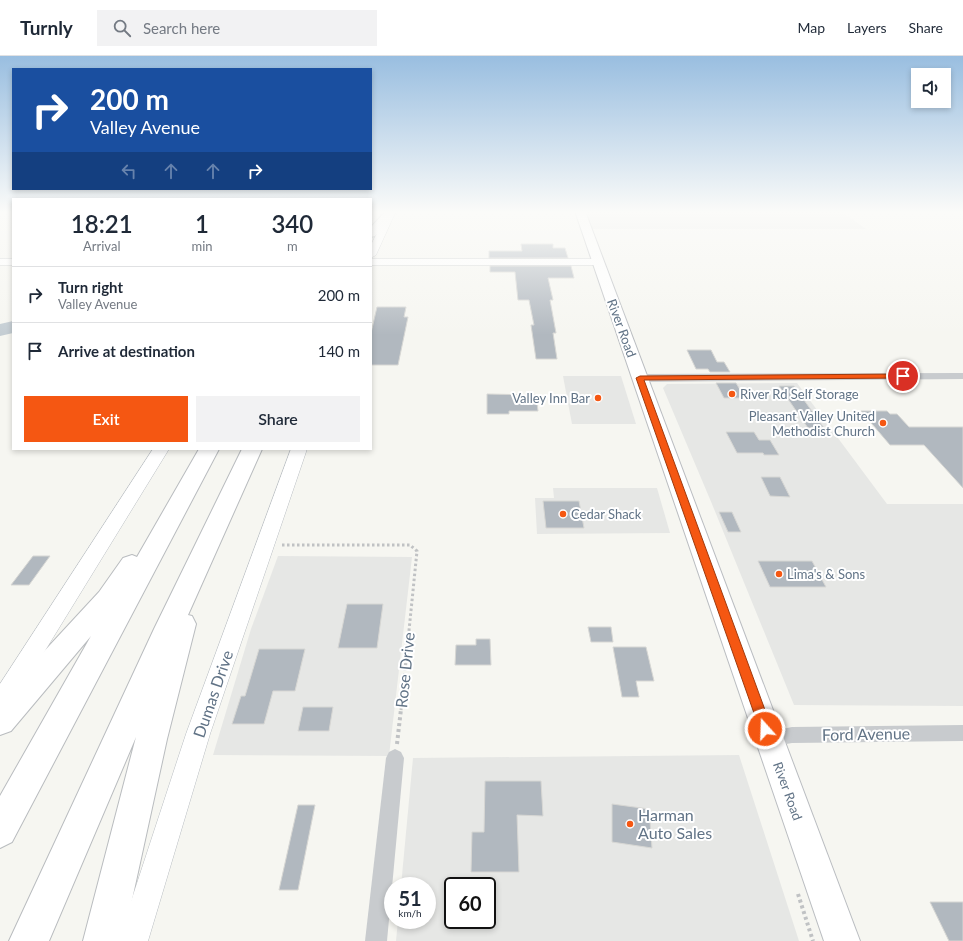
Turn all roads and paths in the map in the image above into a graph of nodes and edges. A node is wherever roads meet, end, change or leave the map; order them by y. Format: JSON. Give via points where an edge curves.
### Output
{"nodes":[{"id":1,"x":596,"y":252,"type":"edge"},
{"id":2,"x":0,"y":262,"type":"edge"},
{"id":3,"x":12,"y":262,"type":"edge"},
{"id":4,"x":372,"y":262,"type":"edge"},
{"id":5,"x":598,"y":262,"type":"junction"},
{"id":6,"x":963,"y":376,"type":"edge"},
{"id":7,"x":640,"y":378,"type":"junction"},
{"id":8,"x":160,"y":450,"type":"edge"},
{"id":9,"x":252,"y":450,"type":"edge"},
{"id":10,"x":299,"y":450,"type":"edge"},
{"id":11,"x":206,"y":455,"type":"edge"},
{"id":12,"x":265,"y":545,"type":"junction"},
{"id":13,"x":198,"y":565,"type":"junction"},
{"id":14,"x":0,"y":704,"type":"edge"},
{"id":15,"x":0,"y":721,"type":"edge"},
{"id":16,"x":963,"y":733,"type":"edge"},
{"id":17,"x":769,"y":739,"type":"junction"},
{"id":18,"x":395,"y":758,"type":"joint"},
{"id":19,"x":0,"y":830,"type":"edge"},
{"id":20,"x":29,"y":941,"type":"edge"},
{"id":21,"x":103,"y":941,"type":"edge"},
{"id":22,"x":133,"y":941,"type":"edge"},
{"id":23,"x":376,"y":941,"type":"edge"},
{"id":24,"x":842,"y":941,"type":"edge"}],
"edges":[{"from":1,"to":5,"type":"main road","name":"River Road"},
{"from":2,"to":3,"type":"main road"},
{"from":4,"to":5,"type":"main road"},
{"from":5,"to":7,"type":"main road","name":"River Road"},
{"from":6,"to":7,"type":"street"},
{"from":7,"to":17,"type":"main road","name":"River Road"},
{"from":8,"to":14,"type":"main road"},
{"from":9,"to":13,"type":"highway"},
{"from":10,"to":12,"type":"main road","name":"Dumas Drive"},
{"from":11,"to":15,"type":"highway","via":[[108,599]]},
{"from":11,"to":19,"type":"highway"},
{"from":12,"to":18,"type":"path","name":"Rose Drive","via":[[410,545],[417,551]]},
{"from":12,"to":22,"type":"main road","name":"Dumas Drive","via":[[198,734]]},
{"from":13,"to":20,"type":"highway"},
{"from":13,"to":21,"type":"highway","via":[[151,739]]},
{"from":16,"to":17,"type":"street","name":"Ford Avenue","via":[[823,734]]},
{"from":17,"to":24,"type":"main road","name":"River Road"},
{"from":18,"to":23,"type":"street"}]}
